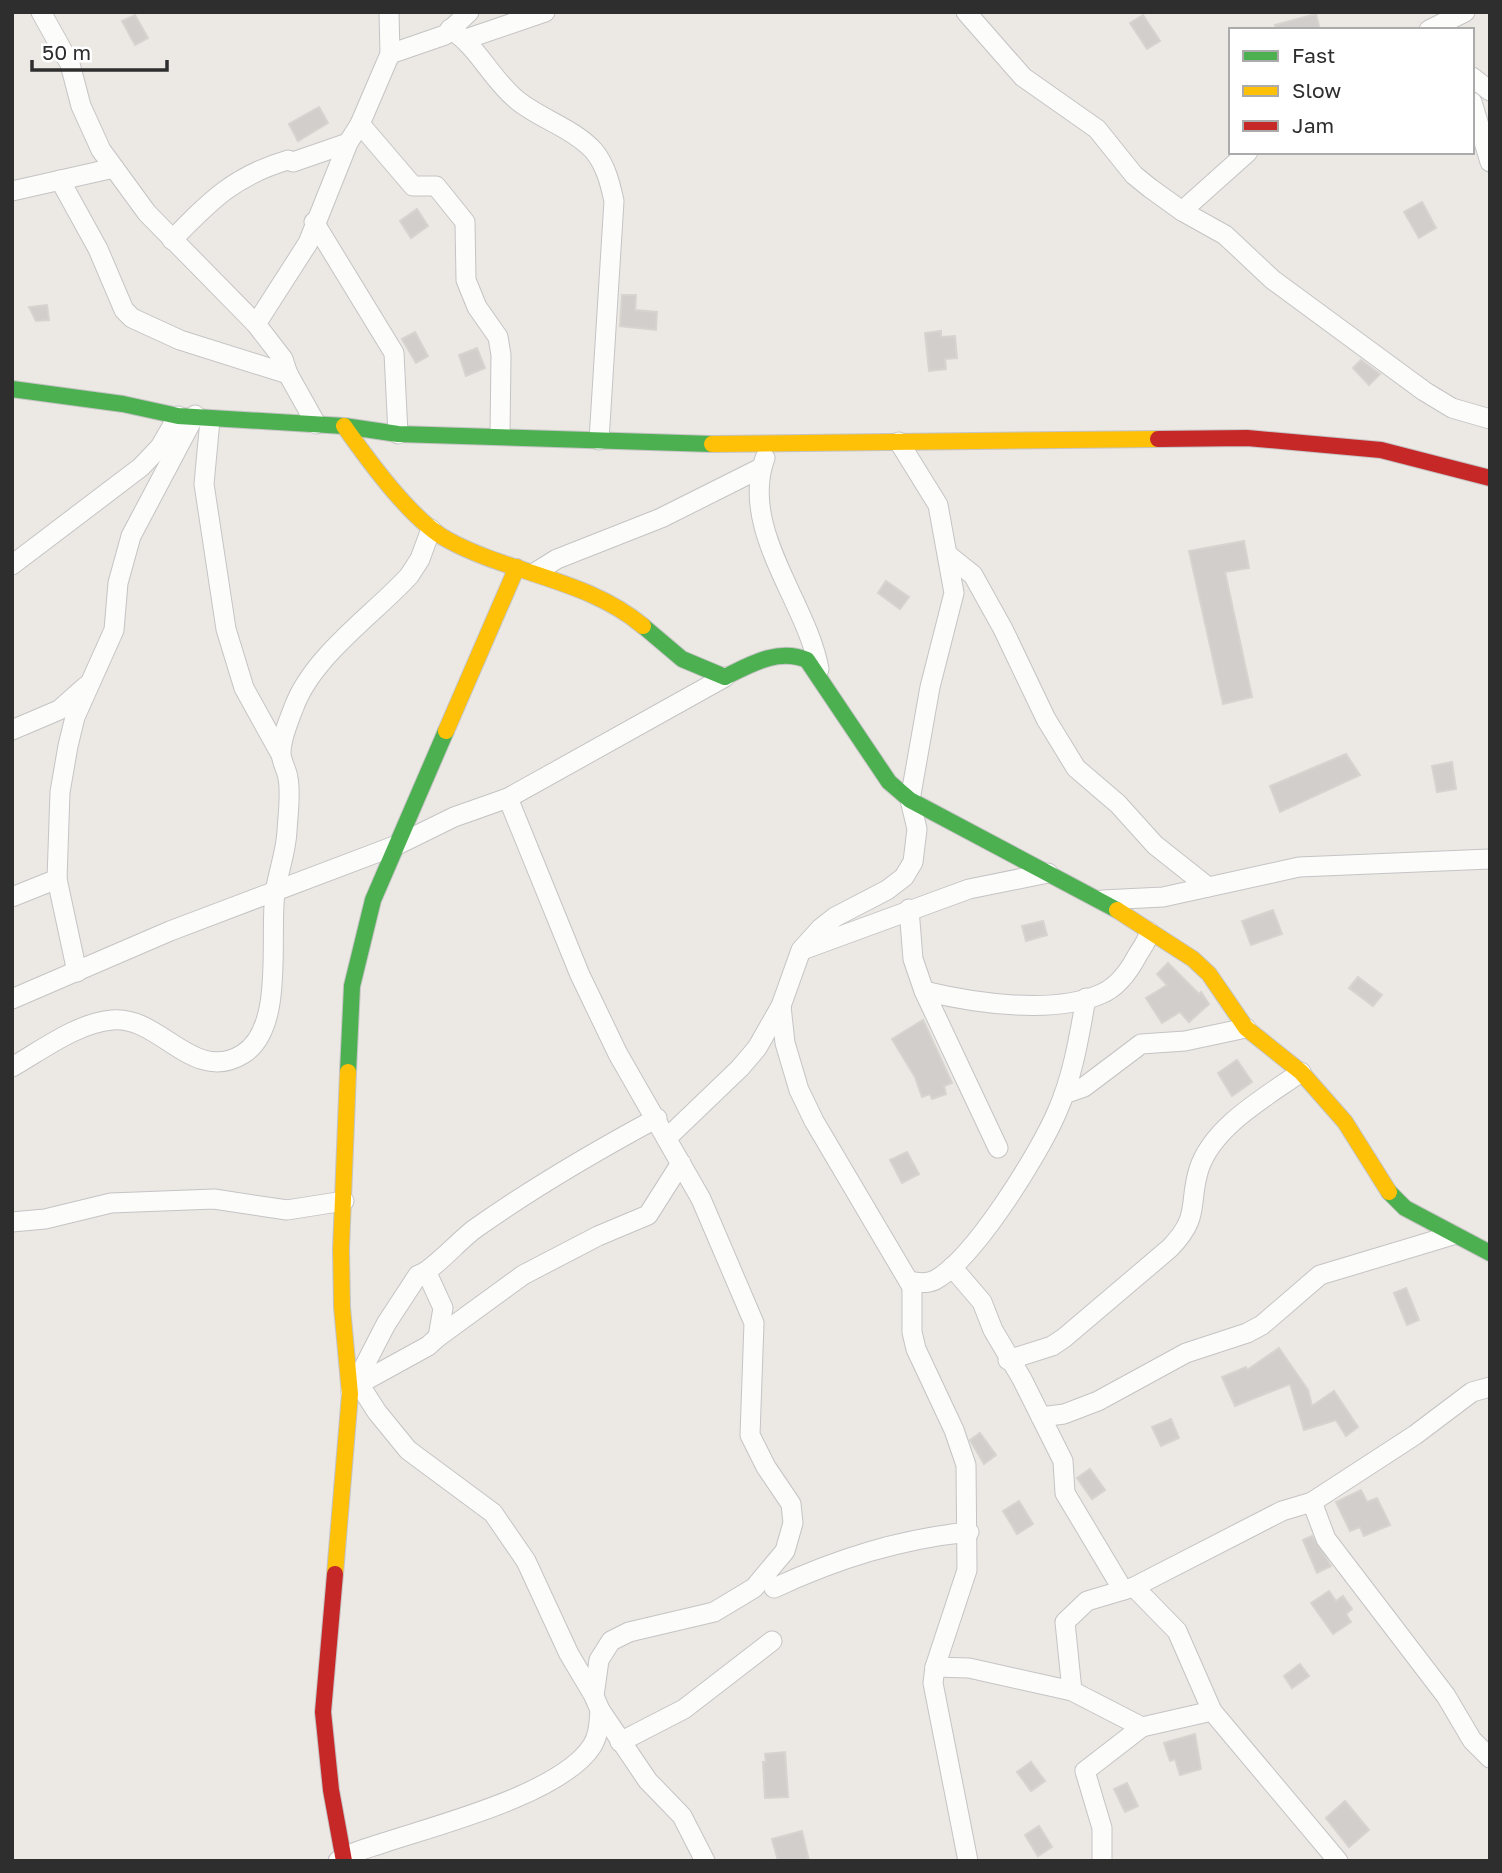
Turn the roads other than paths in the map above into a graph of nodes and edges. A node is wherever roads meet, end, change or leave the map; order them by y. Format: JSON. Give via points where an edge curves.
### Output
{"nodes":[{"id":1,"x":41,"y":12,"type":"edge"},
{"id":2,"x":389,"y":12,"type":"edge"},
{"id":3,"x":469,"y":12,"type":"edge"},
{"id":4,"x":545,"y":12,"type":"edge"},
{"id":5,"x":966,"y":12,"type":"edge"},
{"id":6,"x":1465,"y":12,"type":"edge"},
{"id":7,"x":1436,"y":24,"type":"edge"},
{"id":8,"x":458,"y":34,"type":"junction"},
{"id":9,"x":390,"y":54,"type":"junction"},
{"id":10,"x":1474,"y":79,"type":"edge"},
{"id":11,"x":1490,"y":91,"type":"edge"},
{"id":12,"x":1474,"y":109,"type":"edge"},
{"id":13,"x":360,"y":124,"type":"junction"},
{"id":14,"x":348,"y":144,"type":"junction"},
{"id":15,"x":1246,"y":154,"type":"edge"},
{"id":16,"x":1490,"y":162,"type":"edge"},
{"id":17,"x":114,"y":168,"type":"junction"},
{"id":18,"x":60,"y":180,"type":"junction"},
{"id":19,"x":12,"y":191,"type":"edge"},
{"id":20,"x":1182,"y":211,"type":"junction"},
{"id":21,"x":314,"y":222,"type":"junction"},
{"id":22,"x":172,"y":240,"type":"junction"},
{"id":23,"x":256,"y":324,"type":"junction"},
{"id":24,"x":288,"y":374,"type":"junction"},
{"id":25,"x":12,"y":389,"type":"edge"},
{"id":26,"x":195,"y":417,"type":"junction"},
{"id":27,"x":1490,"y":419,"type":"edge"},
{"id":28,"x":316,"y":424,"type":"junction"},
{"id":29,"x":344,"y":426,"type":"junction"},
{"id":30,"x":398,"y":433,"type":"junction"},
{"id":31,"x":500,"y":435,"type":"junction"},
{"id":32,"x":598,"y":440,"type":"junction"},
{"id":33,"x":900,"y":442,"type":"junction"},
{"id":34,"x":770,"y":444,"type":"junction"},
{"id":35,"x":761,"y":468,"type":"junction"},
{"id":36,"x":1490,"y":478,"type":"edge"},
{"id":37,"x":431,"y":529,"type":"junction"},
{"id":38,"x":948,"y":555,"type":"junction"},
{"id":39,"x":12,"y":565,"type":"edge"},
{"id":40,"x":526,"y":570,"type":"junction"},
{"id":41,"x":725,"y":677,"type":"junction"},
{"id":42,"x":820,"y":677,"type":"junction"},
{"id":43,"x":90,"y":683,"type":"junction"},
{"id":44,"x":12,"y":730,"type":"edge"},
{"id":45,"x":280,"y":753,"type":"junction"},
{"id":46,"x":508,"y":798,"type":"junction"},
{"id":47,"x":910,"y":800,"type":"junction"},
{"id":48,"x":397,"y":845,"type":"junction"},
{"id":49,"x":1490,"y":859,"type":"edge"},
{"id":50,"x":1048,"y":873,"type":"junction"},
{"id":51,"x":57,"y":879,"type":"junction"},
{"id":52,"x":1208,"y":887,"type":"junction"},
{"id":53,"x":275,"y":892,"type":"junction"},
{"id":54,"x":12,"y":897,"type":"edge"},
{"id":55,"x":1102,"y":900,"type":"junction"},
{"id":56,"x":909,"y":909,"type":"junction"},
{"id":57,"x":1149,"y":932,"type":"junction"},
{"id":58,"x":801,"y":950,"type":"junction"},
{"id":59,"x":77,"y":972,"type":"junction"},
{"id":60,"x":925,"y":991,"type":"junction"},
{"id":61,"x":1086,"y":998,"type":"junction"},
{"id":62,"x":12,"y":999,"type":"edge"},
{"id":63,"x":781,"y":1006,"type":"junction"},
{"id":64,"x":1246,"y":1027,"type":"junction"},
{"id":65,"x":12,"y":1068,"type":"edge"},
{"id":66,"x":1301,"y":1072,"type":"junction"},
{"id":67,"x":1064,"y":1094,"type":"junction"},
{"id":68,"x":657,"y":1118,"type":"junction"},
{"id":69,"x":667,"y":1138,"type":"junction"},
{"id":70,"x":998,"y":1148,"type":"dead end"},
{"id":71,"x":681,"y":1163,"type":"junction"},
{"id":72,"x":344,"y":1201,"type":"junction"},
{"id":73,"x":12,"y":1222,"type":"edge"},
{"id":74,"x":1453,"y":1235,"type":"junction"},
{"id":75,"x":1490,"y":1252,"type":"edge"},
{"id":76,"x":952,"y":1267,"type":"junction"},
{"id":77,"x":427,"y":1273,"type":"junction"},
{"id":78,"x":909,"y":1281,"type":"junction"},
{"id":79,"x":438,"y":1337,"type":"junction"},
{"id":80,"x":1008,"y":1360,"type":"junction"},
{"id":81,"x":355,"y":1386,"type":"junction"},
{"id":82,"x":1490,"y":1387,"type":"edge"},
{"id":83,"x":1041,"y":1417,"type":"junction"},
{"id":84,"x":1311,"y":1502,"type":"junction"},
{"id":85,"x":969,"y":1532,"type":"junction"},
{"id":86,"x":774,"y":1588,"type":"dead end"},
{"id":87,"x":1128,"y":1589,"type":"junction"},
{"id":88,"x":772,"y":1641,"type":"dead end"},
{"id":89,"x":935,"y":1667,"type":"junction"},
{"id":90,"x":1072,"y":1691,"type":"junction"},
{"id":91,"x":597,"y":1703,"type":"junction"},
{"id":92,"x":1212,"y":1712,"type":"junction"},
{"id":93,"x":1142,"y":1727,"type":"junction"},
{"id":94,"x":621,"y":1741,"type":"junction"},
{"id":95,"x":1490,"y":1758,"type":"edge"},
{"id":96,"x":342,"y":1859,"type":"edge"},
{"id":97,"x":705,"y":1861,"type":"edge"},
{"id":98,"x":968,"y":1861,"type":"edge"},
{"id":99,"x":1102,"y":1861,"type":"edge"},
{"id":100,"x":1338,"y":1861,"type":"edge"}],
"edges":[{"from":1,"to":17,"type":"street","via":[[70,64],[89,125]]},
{"from":2,"to":9,"type":"street"},
{"from":3,"to":8,"type":"street"},
{"from":4,"to":8,"type":"street"},
{"from":5,"to":20,"type":"street","via":[[1023,77],[1097,129],[1134,175]]},
{"from":6,"to":7,"type":"street"},
{"from":8,"to":9,"type":"street"},
{"from":8,"to":32,"type":"street","via":[[518,101],[584,142],[610,181],[614,201]]},
{"from":9,"to":13,"type":"street"},
{"from":10,"to":11,"type":"street"},
{"from":12,"to":16,"type":"street"},
{"from":13,"to":14,"type":"street"},
{"from":13,"to":31,"type":"street","via":[[414,186],[436,186],[465,222],[466,280],[477,307],[498,337],[501,355]]},
{"from":14,"to":21,"type":"street"},
{"from":14,"to":22,"type":"street","via":[[252,171],[216,195]]},
{"from":15,"to":20,"type":"street"},
{"from":17,"to":18,"type":"street"},
{"from":17,"to":22,"type":"street"},
{"from":18,"to":19,"type":"street"},
{"from":18,"to":24,"type":"street","via":[[132,318],[180,340]]},
{"from":20,"to":27,"type":"street","via":[[1224,235],[1273,280],[1424,391],[1452,408]]},
{"from":21,"to":23,"type":"street","via":[[307,243]]},
{"from":21,"to":30,"type":"street","via":[[394,353]]},
{"from":22,"to":23,"type":"street"},
{"from":23,"to":24,"type":"street","via":[[283,359]]},
{"from":24,"to":28,"type":"street"},
{"from":25,"to":26,"type":"street"},
{"from":26,"to":28,"type":"street"},
{"from":26,"to":39,"type":"street","via":[[141,467]]},
{"from":26,"to":43,"type":"street","via":[[131,536],[118,583],[114,630]]},
{"from":26,"to":45,"type":"street","via":[[226,629],[244,688]]},
{"from":28,"to":29,"type":"street"},
{"from":29,"to":30,"type":"street"},
{"from":29,"to":37,"type":"street","via":[[370,463]]},
{"from":30,"to":31,"type":"street"},
{"from":31,"to":32,"type":"street"},
{"from":32,"to":34,"type":"street"},
{"from":33,"to":34,"type":"street"},
{"from":33,"to":36,"type":"street","via":[[1311,441],[1381,450]]},
{"from":33,"to":38,"type":"street","via":[[935,497]]},
{"from":34,"to":35,"type":"street"},
{"from":35,"to":40,"type":"street","via":[[626,534]]},
{"from":35,"to":42,"type":"street","via":[[765,528]]},
{"from":37,"to":40,"type":"street","via":[[447,540]]},
{"from":37,"to":45,"type":"street","via":[[409,576],[313,675],[295,702]]},
{"from":38,"to":47,"type":"street","via":[[954,593]]},
{"from":38,"to":52,"type":"street","via":[[973,575],[1076,768],[1118,804],[1155,845]]},
{"from":40,"to":41,"type":"street","via":[[632,617],[682,659]]},
{"from":40,"to":48,"type":"street"},
{"from":41,"to":42,"type":"street","via":[[768,657],[787,654],[807,660]]},
{"from":41,"to":46,"type":"street"},
{"from":42,"to":47,"type":"street","via":[[889,782]]},
{"from":43,"to":44,"type":"street","via":[[59,710]]},
{"from":43,"to":51,"type":"street","via":[[75,718],[62,771]]},
{"from":45,"to":53,"type":"street","via":[[288,779],[287,833]]},
{"from":46,"to":48,"type":"street","via":[[454,817]]},
{"from":46,"to":68,"type":"street","via":[[580,975],[618,1054]]},
{"from":47,"to":50,"type":"street"},
{"from":47,"to":58,"type":"street","via":[[916,850],[904,877],[835,917]]},
{"from":48,"to":53,"type":"street"},
{"from":48,"to":72,"type":"street","via":[[373,900],[352,986]]},
{"from":49,"to":52,"type":"street","via":[[1299,867]]},
{"from":50,"to":55,"type":"street"},
{"from":50,"to":56,"type":"street","via":[[970,889]]},
{"from":51,"to":54,"type":"street"},
{"from":51,"to":59,"type":"street"},
{"from":52,"to":55,"type":"street","via":[[1163,897]]},
{"from":53,"to":59,"type":"street"},
{"from":53,"to":65,"type":"street","via":[[269,1018],[246,1052],[230,1061],[199,1059],[143,1027],[113,1019],[91,1024]]},
{"from":55,"to":57,"type":"street"},
{"from":56,"to":58,"type":"street"},
{"from":56,"to":60,"type":"street","via":[[914,959]]},
{"from":57,"to":61,"type":"street","via":[[1128,972],[1110,989]]},
{"from":57,"to":64,"type":"street","via":[[1209,974]]},
{"from":58,"to":63,"type":"street"},
{"from":59,"to":62,"type":"street"},
{"from":60,"to":61,"type":"street","via":[[963,1000],[1063,1004]]},
{"from":60,"to":70,"type":"street"},
{"from":61,"to":67,"type":"street"},
{"from":63,"to":69,"type":"street","via":[[740,1068]]},
{"from":63,"to":78,"type":"street","via":[[785,1043],[799,1090]]},
{"from":64,"to":66,"type":"street"},
{"from":64,"to":67,"type":"street","via":[[1185,1041],[1141,1044],[1084,1087]]},
{"from":66,"to":74,"type":"street","via":[[1345,1122],[1386,1189],[1405,1208]]},
{"from":66,"to":80,"type":"street","via":[[1242,1116],[1208,1151],[1199,1169],[1191,1219],[1170,1248],[1064,1338]]},
{"from":67,"to":76,"type":"street","via":[[1016,1186]]},
{"from":68,"to":69,"type":"street"},
{"from":68,"to":77,"type":"street","via":[[510,1204],[456,1242]]},
{"from":69,"to":71,"type":"street"},
{"from":71,"to":79,"type":"street","via":[[648,1215],[523,1275]]},
{"from":71,"to":91,"type":"street","via":[[720,1238],[754,1323],[750,1435],[789,1498],[793,1523],[779,1560],[735,1602],[611,1641],[599,1660]]},
{"from":72,"to":73,"type":"street","via":[[287,1210],[214,1199],[111,1203]]},
{"from":72,"to":81,"type":"street","via":[[342,1307]]},
{"from":74,"to":75,"type":"street"},
{"from":74,"to":83,"type":"street","via":[[1320,1275],[1247,1333],[1186,1353],[1098,1401]]},
{"from":76,"to":78,"type":"street","via":[[927,1283]]},
{"from":76,"to":80,"type":"street","via":[[982,1302]]},
{"from":77,"to":79,"type":"street","via":[[443,1308]]},
{"from":77,"to":81,"type":"street","via":[[418,1275],[401,1299]]},
{"from":78,"to":85,"type":"street","via":[[916,1349],[966,1465]]},
{"from":79,"to":81,"type":"street"},
{"from":80,"to":83,"type":"street"},
{"from":81,"to":91,"type":"street","via":[[408,1450],[493,1513],[526,1561]]},
{"from":81,"to":96,"type":"street","via":[[323,1712]]},
{"from":82,"to":84,"type":"street","via":[[1472,1392]]},
{"from":83,"to":87,"type":"street","via":[[1063,1461],[1065,1493]]},
{"from":84,"to":87,"type":"street","via":[[1282,1511]]},
{"from":84,"to":95,"type":"street","via":[[1326,1539],[1446,1696],[1472,1740]]},
{"from":85,"to":86,"type":"street","via":[[871,1550]]},
{"from":85,"to":89,"type":"street","via":[[965,1581]]},
{"from":87,"to":90,"type":"street","via":[[1087,1601],[1066,1622]]},
{"from":87,"to":92,"type":"street","via":[[1177,1631]]},
{"from":88,"to":94,"type":"street","via":[[684,1709]]},
{"from":89,"to":90,"type":"street","via":[[969,1668]]},
{"from":89,"to":98,"type":"street","via":[[933,1683]]},
{"from":90,"to":93,"type":"street"},
{"from":91,"to":94,"type":"street"},
{"from":91,"to":96,"type":"street","via":[[599,1725],[592,1746],[539,1786]]},
{"from":92,"to":93,"type":"street"},
{"from":92,"to":100,"type":"street"},
{"from":93,"to":99,"type":"street","via":[[1085,1771],[1102,1828]]},
{"from":94,"to":97,"type":"street","via":[[648,1781],[682,1816]]}]}
